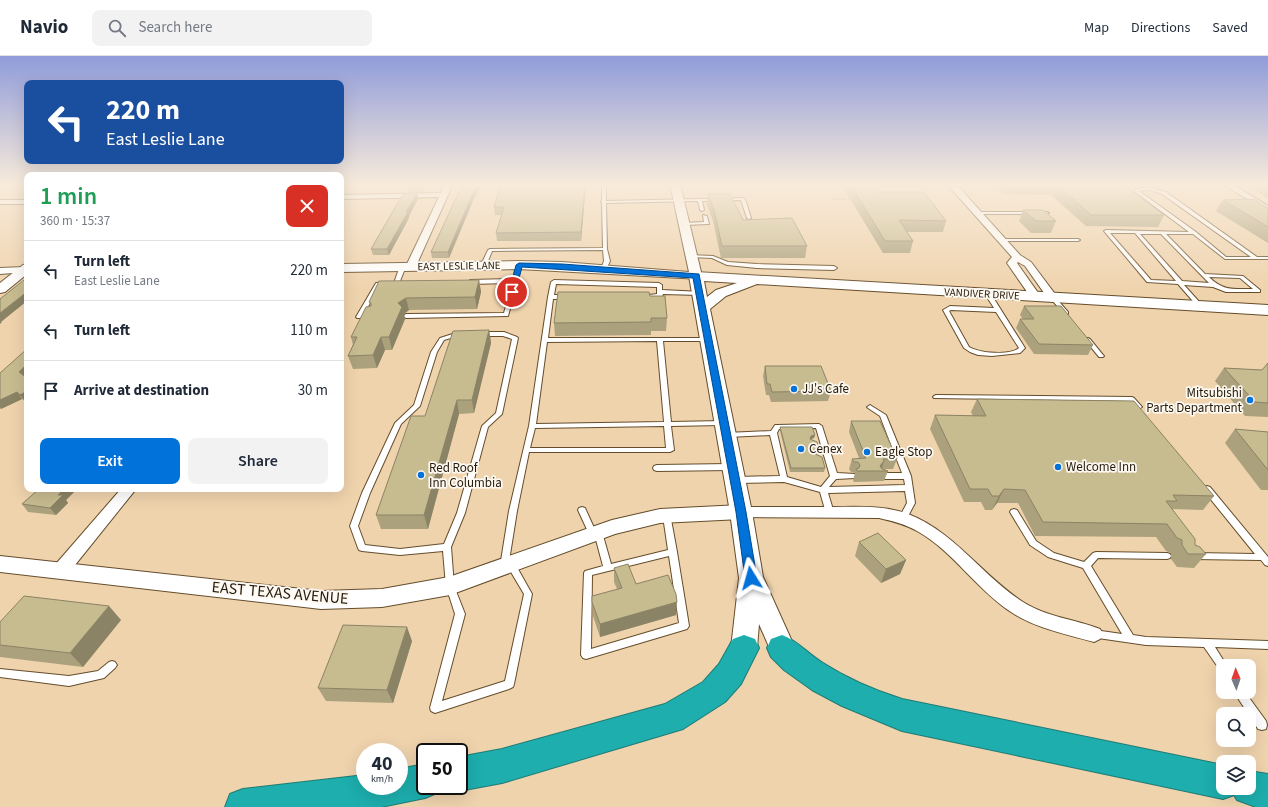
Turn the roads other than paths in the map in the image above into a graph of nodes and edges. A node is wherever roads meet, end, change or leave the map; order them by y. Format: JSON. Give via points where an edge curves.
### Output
{"nodes":[{"id":1,"x":431,"y":219,"type":"edge"},
{"id":2,"x":604,"y":219,"type":"edge"},
{"id":3,"x":683,"y":219,"type":"edge"},
{"id":4,"x":706,"y":219,"type":"edge"},
{"id":5,"x":983,"y":219,"type":"edge"},
{"id":6,"x":1176,"y":219,"type":"edge"},
{"id":7,"x":1202,"y":219,"type":"edge"},
{"id":8,"x":684,"y":224,"type":"junction"},
{"id":9,"x":1136,"y":232,"type":"junction"},
{"id":10,"x":1194,"y":233,"type":"junction"},
{"id":11,"x":1162,"y":234,"type":"junction"},
{"id":12,"x":1002,"y":240,"type":"junction"},
{"id":13,"x":1078,"y":240,"type":"dead end"},
{"id":14,"x":605,"y":249,"type":"junction"},
{"id":15,"x":691,"y":256,"type":"junction"},
{"id":16,"x":1017,"y":257,"type":"junction"},
{"id":17,"x":1256,"y":258,"type":"junction"},
{"id":18,"x":1268,"y":258,"type":"edge"},
{"id":19,"x":484,"y":265,"type":"junction"},
{"id":20,"x":519,"y":265,"type":"junction"},
{"id":21,"x":407,"y":266,"type":"junction"},
{"id":22,"x":344,"y":268,"type":"edge"},
{"id":23,"x":834,"y":268,"type":"dead end"},
{"id":24,"x":604,"y":269,"type":"junction"},
{"id":25,"x":24,"y":270,"type":"edge"},
{"id":26,"x":0,"y":271,"type":"edge"},
{"id":27,"x":24,"y":271,"type":"edge"},
{"id":28,"x":1204,"y":275,"type":"junction"},
{"id":29,"x":761,"y":280,"type":"junction"},
{"id":30,"x":515,"y":281,"type":"junction"},
{"id":31,"x":460,"y":282,"type":"edge"},
{"id":32,"x":397,"y":283,"type":"junction"},
{"id":33,"x":412,"y":283,"type":"edge"},
{"id":34,"x":1180,"y":283,"type":"junction"},
{"id":35,"x":1214,"y":285,"type":"junction"},
{"id":36,"x":0,"y":289,"type":"edge"},
{"id":37,"x":660,"y":292,"type":"junction"},
{"id":38,"x":700,"y":292,"type":"junction"},
{"id":39,"x":988,"y":294,"type":"junction"},
{"id":40,"x":644,"y":296,"type":"edge"},
{"id":41,"x":551,"y":297,"type":"junction"},
{"id":42,"x":574,"y":297,"type":"edge"},
{"id":43,"x":1036,"y":297,"type":"junction"},
{"id":44,"x":1053,"y":298,"type":"junction"},
{"id":45,"x":1200,"y":306,"type":"junction"},
{"id":46,"x":998,"y":310,"type":"junction"},
{"id":47,"x":1268,"y":310,"type":"edge"},
{"id":48,"x":371,"y":316,"type":"edge"},
{"id":49,"x":406,"y":316,"type":"dead end"},
{"id":50,"x":1072,"y":321,"type":"edge"},
{"id":51,"x":1082,"y":332,"type":"edge"},
{"id":52,"x":660,"y":339,"type":"junction"},
{"id":53,"x":708,"y":339,"type":"junction"},
{"id":54,"x":545,"y":340,"type":"junction"},
{"id":55,"x":1101,"y":356,"type":"dead end"},
{"id":56,"x":936,"y":397,"type":"dead end"},
{"id":57,"x":870,"y":407,"type":"dead end"},
{"id":58,"x":1142,"y":411,"type":"edge"},
{"id":59,"x":667,"y":424,"type":"junction"},
{"id":60,"x":532,"y":426,"type":"junction"},
{"id":61,"x":726,"y":429,"type":"junction"},
{"id":62,"x":773,"y":433,"type":"junction"},
{"id":63,"x":815,"y":442,"type":"edge"},
{"id":64,"x":824,"y":442,"type":"junction"},
{"id":65,"x":526,"y":450,"type":"junction"},
{"id":66,"x":820,"y":457,"type":"edge"},
{"id":67,"x":829,"y":457,"type":"junction"},
{"id":68,"x":658,"y":468,"type":"dead end"},
{"id":69,"x":734,"y":473,"type":"junction"},
{"id":70,"x":834,"y":476,"type":"junction"},
{"id":71,"x":852,"y":476,"type":"dead end"},
{"id":72,"x":882,"y":476,"type":"edge"},
{"id":73,"x":907,"y":476,"type":"junction"},
{"id":74,"x":784,"y":479,"type":"junction"},
{"id":75,"x":1202,"y":484,"type":"edge"},
{"id":76,"x":909,"y":488,"type":"junction"},
{"id":77,"x":823,"y":490,"type":"junction"},
{"id":78,"x":126,"y":492,"type":"edge"},
{"id":79,"x":582,"y":510,"type":"dead end"},
{"id":80,"x":741,"y":512,"type":"junction"},
{"id":81,"x":1014,"y":512,"type":"dead end"},
{"id":82,"x":830,"y":513,"type":"junction"},
{"id":83,"x":667,"y":516,"type":"junction"},
{"id":84,"x":903,"y":518,"type":"junction"},
{"id":85,"x":595,"y":533,"type":"junction"},
{"id":86,"x":447,"y":547,"type":"junction"},
{"id":87,"x":673,"y":552,"type":"junction"},
{"id":88,"x":1167,"y":556,"type":"dead end"},
{"id":89,"x":1188,"y":556,"type":"edge"},
{"id":90,"x":1265,"y":560,"type":"edge"},
{"id":91,"x":0,"y":564,"type":"edge"},
{"id":92,"x":507,"y":565,"type":"junction"},
{"id":93,"x":1086,"y":566,"type":"junction"},
{"id":94,"x":608,"y":568,"type":"junction"},
{"id":95,"x":61,"y":570,"type":"junction"},
{"id":96,"x":751,"y":578,"type":"junction"},
{"id":97,"x":450,"y":586,"type":"junction"},
{"id":98,"x":1094,"y":634,"type":"joint"},
{"id":99,"x":1130,"y":639,"type":"junction"},
{"id":100,"x":1207,"y":643,"type":"junction"},
{"id":101,"x":1268,"y":645,"type":"edge"},
{"id":102,"x":744,"y":648,"type":"joint"},
{"id":103,"x":782,"y":648,"type":"joint"},
{"id":104,"x":1218,"y":659,"type":"edge"},
{"id":105,"x":112,"y":665,"type":"dead end"},
{"id":106,"x":0,"y":673,"type":"edge"},
{"id":107,"x":1244,"y":699,"type":"edge"},
{"id":108,"x":1262,"y":725,"type":"dead end"},
{"id":109,"x":468,"y":772,"type":"edge"},
{"id":110,"x":1216,"y":781,"type":"edge"},
{"id":111,"x":1256,"y":789,"type":"edge"},
{"id":112,"x":1268,"y":792,"type":"edge"},
{"id":113,"x":356,"y":794,"type":"edge"},
{"id":114,"x":243,"y":807,"type":"edge"}],
"edges":[{"from":1,"to":21,"type":"street"},
{"from":2,"to":14,"type":"lane"},
{"from":3,"to":8,"type":"street"},
{"from":4,"to":8,"type":"lane","via":[[707,223]]},
{"from":5,"to":12,"type":"street"},
{"from":6,"to":10,"type":"lane"},
{"from":7,"to":17,"type":"lane"},
{"from":8,"to":15,"type":"street"},
{"from":9,"to":11,"type":"lane"},
{"from":9,"to":34,"type":"lane"},
{"from":9,"to":34,"type":"lane","via":[[1106,231],[1149,281]]},
{"from":10,"to":11,"type":"lane"},
{"from":10,"to":17,"type":"lane","via":[[1225,258]]},
{"from":11,"to":28,"type":"lane"},
{"from":12,"to":13,"type":"lane"},
{"from":12,"to":16,"type":"street"},
{"from":14,"to":19,"type":"lane","via":[[490,250]]},
{"from":14,"to":24,"type":"lane","via":[[607,261]]},
{"from":15,"to":23,"type":"lane","via":[[713,257],[727,262],[757,266]]},
{"from":15,"to":38,"type":"street"},
{"from":16,"to":43,"type":"street","via":[[1012,262]]},
{"from":16,"to":44,"type":"street","via":[[1028,264]]},
{"from":17,"to":18,"type":"lane"},
{"from":19,"to":20,"type":"street","name":"EAST LESLIE LANE"},
{"from":19,"to":21,"type":"street","name":"EAST LESLIE LANE"},
{"from":20,"to":24,"type":"street","name":"EAST LESLIE LANE"},
{"from":20,"to":30,"type":"lane"},
{"from":21,"to":22,"type":"street","name":"EAST LESLIE LANE"},
{"from":21,"to":32,"type":"lane"},
{"from":24,"to":38,"type":"street","name":"EAST LESLIE LANE"},
{"from":25,"to":26,"type":"street"},
{"from":27,"to":36,"type":"street"},
{"from":28,"to":35,"type":"lane"},
{"from":28,"to":35,"type":"lane","via":[[1241,277],[1258,291],[1226,290]]},
{"from":29,"to":38,"type":"main road","name":"VANDIVER DRIVE"},
{"from":29,"to":38,"type":"main road","via":[[728,290]]},
{"from":29,"to":39,"type":"main road","name":"VANDIVER DRIVE"},
{"from":30,"to":31,"type":"lane"},
{"from":30,"to":49,"type":"lane","via":[[506,315]]},
{"from":32,"to":33,"type":"lane"},
{"from":32,"to":48,"type":"lane","via":[[378,284],[359,317]]},
{"from":34,"to":35,"type":"lane"},
{"from":34,"to":45,"type":"lane"},
{"from":37,"to":38,"type":"lane"},
{"from":37,"to":40,"type":"lane","via":[[660,296]]},
{"from":37,"to":41,"type":"lane","via":[[659,285],[554,282]]},
{"from":38,"to":53,"type":"main road"},
{"from":39,"to":43,"type":"main road","name":"VANDIVER DRIVE"},
{"from":39,"to":46,"type":"lane"},
{"from":41,"to":42,"type":"lane"},
{"from":41,"to":54,"type":"lane"},
{"from":43,"to":44,"type":"main road","name":"VANDIVER DRIVE"},
{"from":44,"to":45,"type":"main road","name":"VANDIVER DRIVE"},
{"from":44,"to":50,"type":"lane"},
{"from":45,"to":47,"type":"main road","name":"VANDIVER DRIVE"},
{"from":46,"to":46,"type":"lane","via":[[1022,348],[1018,352],[972,352],[967,348],[946,310]]},
{"from":51,"to":55,"type":"lane"},
{"from":52,"to":53,"type":"lane"},
{"from":52,"to":54,"type":"lane"},
{"from":52,"to":59,"type":"lane"},
{"from":53,"to":61,"type":"main road"},
{"from":54,"to":60,"type":"lane"},
{"from":56,"to":58,"type":"lane","via":[[1132,398]]},
{"from":57,"to":73,"type":"lane","via":[[882,415]]},
{"from":59,"to":60,"type":"lane"},
{"from":59,"to":61,"type":"lane"},
{"from":59,"to":65,"type":"lane","via":[[670,450]]},
{"from":60,"to":65,"type":"lane"},
{"from":61,"to":62,"type":"lane"},
{"from":61,"to":69,"type":"main road"},
{"from":62,"to":64,"type":"lane","via":[[777,427],[819,426]]},
{"from":62,"to":74,"type":"lane","via":[[779,442],[783,458]]},
{"from":63,"to":64,"type":"lane"},
{"from":64,"to":67,"type":"lane"},
{"from":65,"to":92,"type":"lane","via":[[513,511]]},
{"from":66,"to":67,"type":"lane"},
{"from":67,"to":70,"type":"lane"},
{"from":68,"to":69,"type":"lane"},
{"from":69,"to":74,"type":"lane"},
{"from":69,"to":80,"type":"main road"},
{"from":70,"to":71,"type":"lane"},
{"from":70,"to":77,"type":"lane"},
{"from":72,"to":73,"type":"lane"},
{"from":73,"to":76,"type":"lane"},
{"from":74,"to":77,"type":"lane"},
{"from":75,"to":90,"type":"lane"},
{"from":76,"to":77,"type":"lane"},
{"from":76,"to":84,"type":"lane","via":[[911,503]]},
{"from":77,"to":82,"type":"lane"},
{"from":78,"to":95,"type":"street"},
{"from":79,"to":85,"type":"lane"},
{"from":80,"to":82,"type":"street"},
{"from":80,"to":83,"type":"street","name":"EAST TEXAS AVENUE"},
{"from":80,"to":96,"type":"main road"},
{"from":81,"to":93,"type":"lane","via":[[1033,543],[1051,555]]},
{"from":82,"to":84,"type":"street","via":[[879,513]]},
{"from":83,"to":85,"type":"street","name":"EAST TEXAS AVENUE"},
{"from":83,"to":87,"type":"lane"},
{"from":84,"to":98,"type":"street","via":[[920,525],[947,543],[1016,607],[1040,620]]},
{"from":85,"to":92,"type":"street","name":"EAST TEXAS AVENUE"},
{"from":85,"to":94,"type":"lane"},
{"from":86,"to":86,"type":"lane","via":[[461,513],[486,426],[499,414],[516,338],[504,334],[459,334],[442,339],[434,352],[417,406],[398,423],[354,526],[362,548],[400,552]]},
{"from":86,"to":97,"type":"lane"},
{"from":87,"to":94,"type":"lane"},
{"from":87,"to":94,"type":"lane","via":[[684,626],[586,655],[588,573]]},
{"from":88,"to":93,"type":"lane","via":[[1096,555]]},
{"from":89,"to":90,"type":"lane"},
{"from":91,"to":95,"type":"street","name":"EAST TEXAS AVENUE"},
{"from":92,"to":97,"type":"street","name":"EAST TEXAS AVENUE"},
{"from":92,"to":97,"type":"lane","via":[[528,594],[508,684],[435,708],[460,614]]},
{"from":93,"to":99,"type":"lane"},
{"from":95,"to":97,"type":"street","name":"EAST TEXAS AVENUE","via":[[321,600],[382,598]]},
{"from":96,"to":102,"type":"main road"},
{"from":96,"to":103,"type":"main road"},
{"from":98,"to":99,"type":"lane"},
{"from":99,"to":100,"type":"lane"},
{"from":100,"to":101,"type":"lane"},
{"from":100,"to":104,"type":"lane"},
{"from":102,"to":109,"type":"highway","via":[[730,674],[714,692],[672,718],[502,766]]},
{"from":103,"to":110,"type":"highway","via":[[796,663],[824,681],[855,698],[902,715]]},
{"from":105,"to":106,"type":"lane","via":[[101,675],[70,681]]},
{"from":107,"to":108,"type":"lane"},
{"from":111,"to":112,"type":"highway"},
{"from":113,"to":114,"type":"highway"}]}
